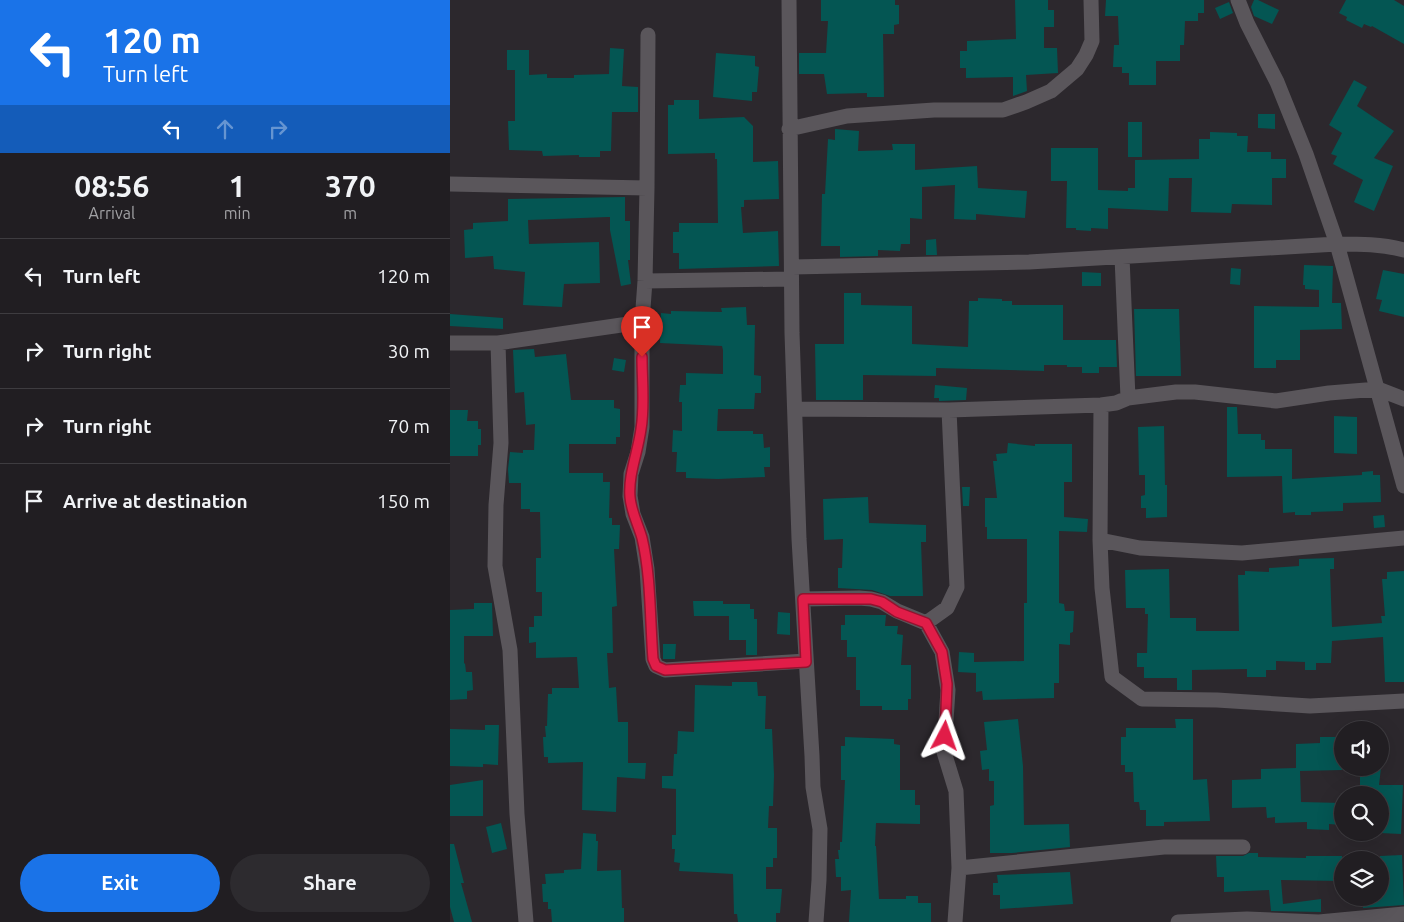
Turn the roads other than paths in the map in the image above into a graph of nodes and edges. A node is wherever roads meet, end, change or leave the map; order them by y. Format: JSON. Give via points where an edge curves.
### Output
{"nodes":[{"id":1,"x":789,"y":0,"type":"edge"},
{"id":2,"x":1091,"y":0,"type":"edge"},
{"id":3,"x":1238,"y":0,"type":"edge"},
{"id":4,"x":648,"y":35,"type":"dead end"},
{"id":5,"x":789,"y":129,"type":"junction"},
{"id":6,"x":450,"y":184,"type":"edge"},
{"id":7,"x":647,"y":188,"type":"junction"},
{"id":8,"x":1337,"y":244,"type":"junction"},
{"id":9,"x":1404,"y":250,"type":"edge"},
{"id":10,"x":1122,"y":257,"type":"junction"},
{"id":11,"x":791,"y":273,"type":"junction"},
{"id":12,"x":645,"y":281,"type":"junction"},
{"id":13,"x":642,"y":322,"type":"junction"},
{"id":14,"x":450,"y":343,"type":"edge"},
{"id":15,"x":498,"y":343,"type":"junction"},
{"id":16,"x":1378,"y":390,"type":"junction"},
{"id":17,"x":1128,"y":398,"type":"junction"},
{"id":18,"x":1404,"y":399,"type":"edge"},
{"id":19,"x":1101,"y":406,"type":"junction"},
{"id":20,"x":796,"y":409,"type":"junction"},
{"id":21,"x":949,"y":410,"type":"junction"},
{"id":22,"x":1404,"y":486,"type":"edge"},
{"id":23,"x":1404,"y":538,"type":"edge"},
{"id":24,"x":1100,"y":540,"type":"junction"},
{"id":25,"x":803,"y":599,"type":"junction"},
{"id":26,"x":926,"y":623,"type":"junction"},
{"id":27,"x":806,"y":662,"type":"junction"},
{"id":28,"x":1404,"y":701,"type":"edge"},
{"id":29,"x":1243,"y":847,"type":"dead end"},
{"id":30,"x":959,"y":868,"type":"junction"},
{"id":31,"x":1404,"y":914,"type":"edge"},
{"id":32,"x":1359,"y":920,"type":"edge"},
{"id":33,"x":526,"y":922,"type":"edge"},
{"id":34,"x":816,"y":922,"type":"edge"},
{"id":35,"x":955,"y":922,"type":"edge"},
{"id":36,"x":1178,"y":922,"type":"edge"}],
"edges":[{"from":1,"to":5,"type":"street"},
{"from":2,"to":5,"type":"street","via":[[1092,40],[1086,55],[1077,69],[1051,91],[1026,102],[1003,110],[934,110],[847,116]]},
{"from":3,"to":8,"type":"street","via":[[1306,154]]},
{"from":4,"to":7,"type":"street"},
{"from":5,"to":11,"type":"street"},
{"from":6,"to":7,"type":"street"},
{"from":7,"to":12,"type":"street"},
{"from":8,"to":9,"type":"street"},
{"from":8,"to":10,"type":"street"},
{"from":8,"to":16,"type":"street"},
{"from":10,"to":11,"type":"street"},
{"from":10,"to":17,"type":"street"},
{"from":11,"to":12,"type":"street"},
{"from":11,"to":20,"type":"street"},
{"from":12,"to":13,"type":"street"},
{"from":13,"to":15,"type":"street"},
{"from":13,"to":27,"type":"street","via":[[642,426],[631,474],[630,496],[642,538],[656,666],[665,670]]},
{"from":14,"to":15,"type":"street"},
{"from":15,"to":33,"type":"street","via":[[501,442],[495,566],[510,650],[516,814]]},
{"from":16,"to":17,"type":"street","via":[[1329,392],[1276,401],[1195,392]]},
{"from":16,"to":18,"type":"street"},
{"from":16,"to":22,"type":"street"},
{"from":17,"to":19,"type":"street"},
{"from":19,"to":21,"type":"street"},
{"from":19,"to":24,"type":"street"},
{"from":20,"to":21,"type":"street"},
{"from":20,"to":25,"type":"street"},
{"from":21,"to":26,"type":"street","via":[[957,587],[947,608]]},
{"from":23,"to":24,"type":"street","via":[[1242,553],[1140,548]]},
{"from":24,"to":28,"type":"street","via":[[1112,677],[1142,699],[1310,706]]},
{"from":25,"to":26,"type":"street","via":[[871,599]]},
{"from":25,"to":27,"type":"street"},
{"from":26,"to":30,"type":"street","via":[[942,652],[947,684],[944,752],[956,791]]},
{"from":27,"to":34,"type":"street","via":[[820,829]]},
{"from":29,"to":30,"type":"street","via":[[1164,847]]},
{"from":30,"to":35,"type":"street"},
{"from":31,"to":32,"type":"street","via":[[1375,915]]},
{"from":32,"to":36,"type":"street"}]}
